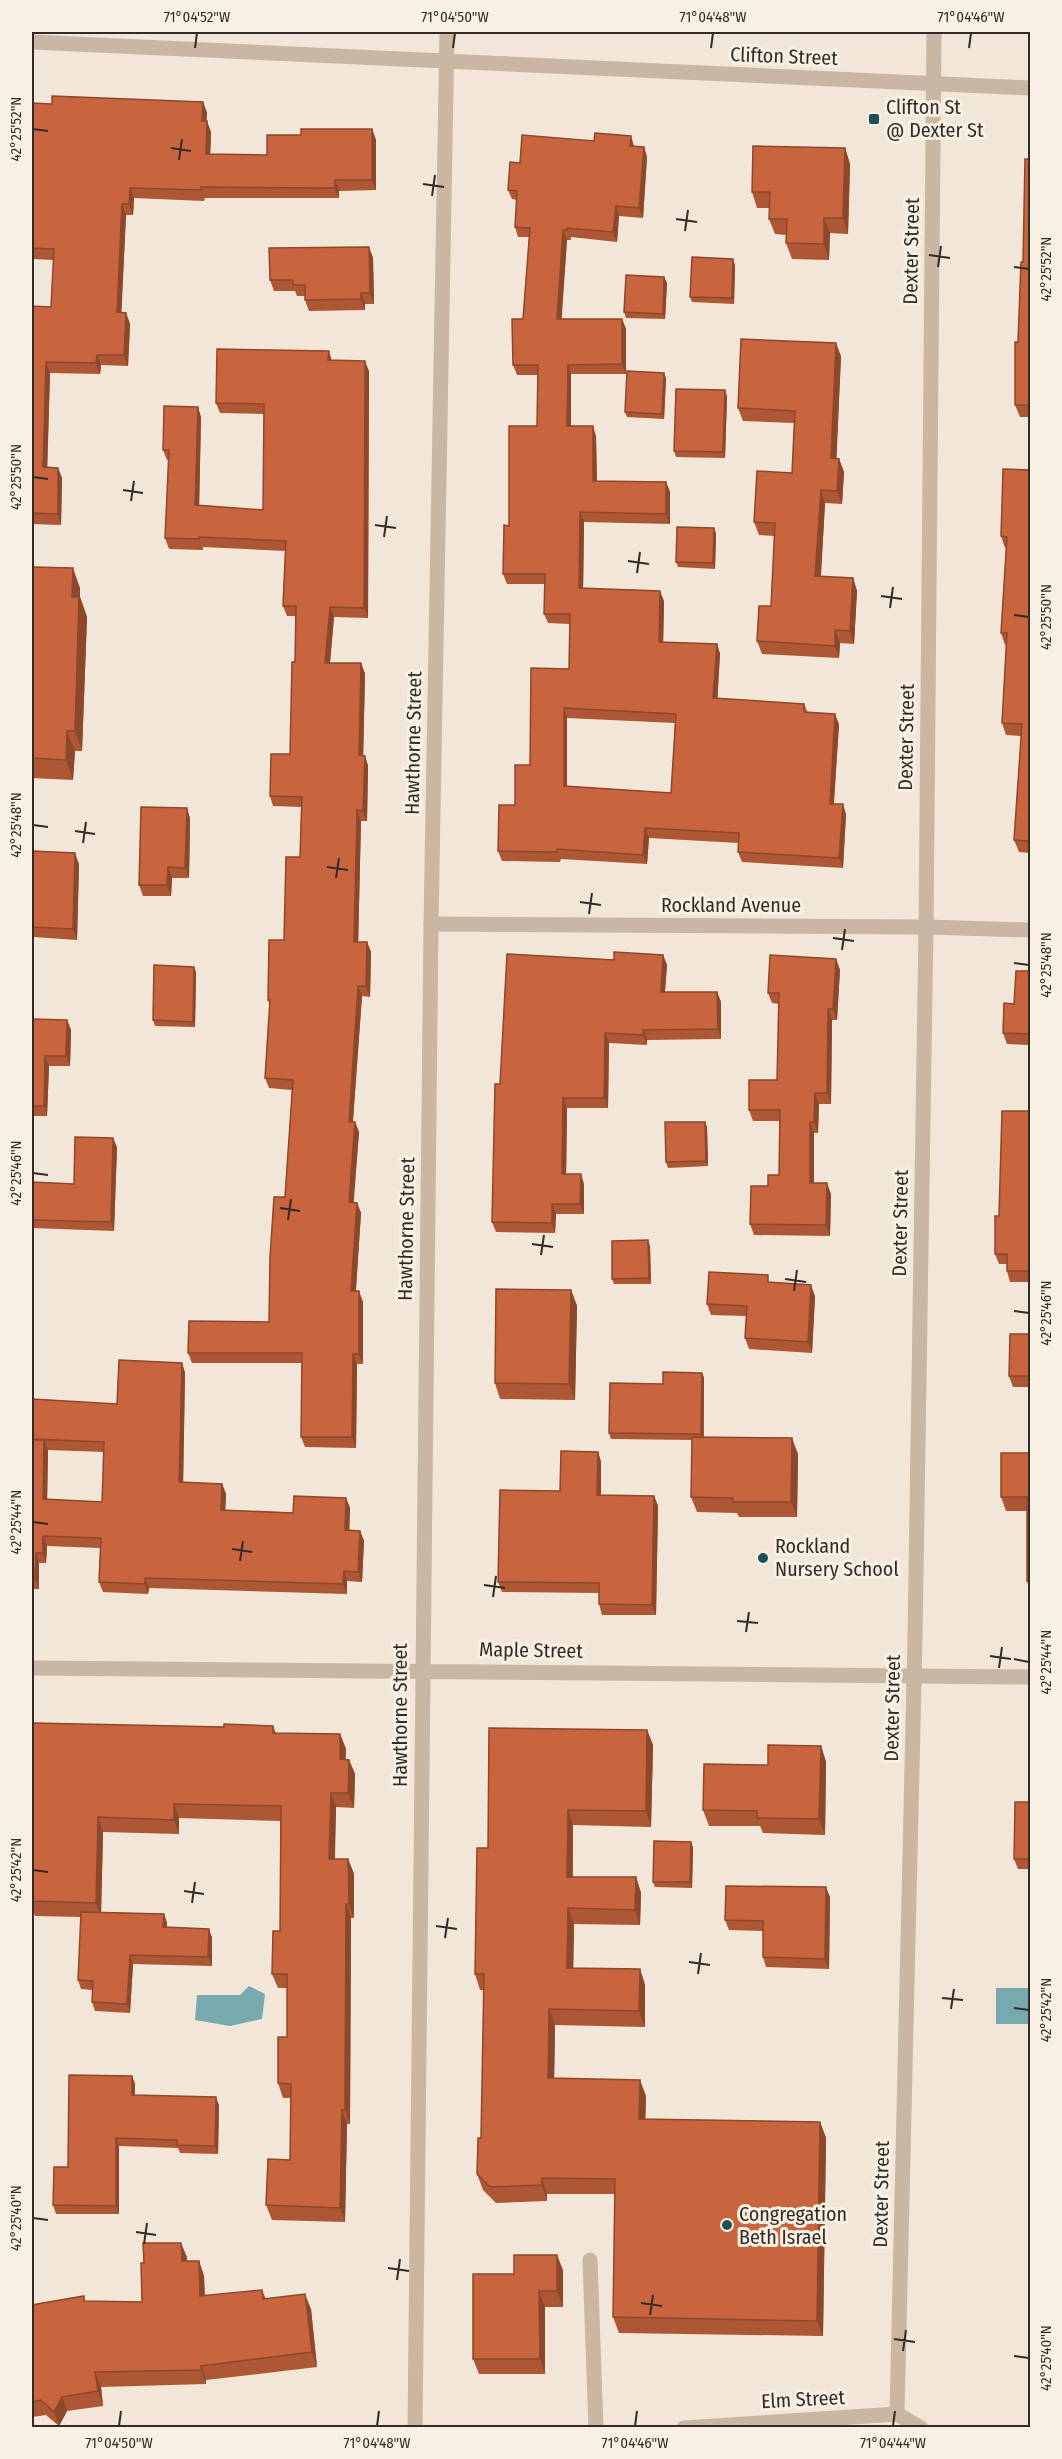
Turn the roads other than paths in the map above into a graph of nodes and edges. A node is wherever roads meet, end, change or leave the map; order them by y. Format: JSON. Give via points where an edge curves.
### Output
{"nodes":[{"id":1,"x":447,"y":32,"type":"edge"},
{"id":2,"x":934,"y":32,"type":"edge"},
{"id":3,"x":32,"y":42,"type":"edge"},
{"id":4,"x":447,"y":63,"type":"junction"},
{"id":5,"x":934,"y":84,"type":"junction"},
{"id":6,"x":1030,"y":88,"type":"edge"},
{"id":7,"x":430,"y":924,"type":"junction"},
{"id":8,"x":926,"y":927,"type":"junction"},
{"id":9,"x":1030,"y":930,"type":"edge"},
{"id":10,"x":32,"y":1668,"type":"edge"},
{"id":11,"x":422,"y":1670,"type":"junction"},
{"id":12,"x":914,"y":1676,"type":"junction"},
{"id":13,"x":1030,"y":1677,"type":"edge"},
{"id":14,"x":590,"y":2260,"type":"dead end"},
{"id":15,"x":897,"y":2414,"type":"junction"},
{"id":16,"x":415,"y":2427,"type":"edge"},
{"id":17,"x":596,"y":2427,"type":"edge"},
{"id":18,"x":684,"y":2427,"type":"edge"},
{"id":19,"x":921,"y":2427,"type":"edge"}],
"edges":[{"from":1,"to":4,"type":"street","name":"Hawthorne Street"},
{"from":2,"to":5,"type":"street","name":"Dexter Street"},
{"from":3,"to":4,"type":"street","name":"Clifton Street"},
{"from":4,"to":5,"type":"street","name":"Clifton Street"},
{"from":4,"to":7,"type":"street","name":"Hawthorne Street"},
{"from":5,"to":6,"type":"street","name":"Clifton Street"},
{"from":5,"to":8,"type":"street","name":"Dexter Street"},
{"from":7,"to":8,"type":"street","name":"Rockland Avenue"},
{"from":7,"to":11,"type":"street","name":"Hawthorne Street"},
{"from":8,"to":9,"type":"street","name":"Rockland Avenue"},
{"from":8,"to":12,"type":"street","name":"Dexter Street"},
{"from":10,"to":11,"type":"street","name":"Maple Street"},
{"from":11,"to":12,"type":"street","name":"Maple Street"},
{"from":11,"to":16,"type":"street","name":"Hawthorne Street"},
{"from":12,"to":13,"type":"street","name":"Maple Street"},
{"from":12,"to":15,"type":"street","name":"Dexter Street"},
{"from":14,"to":17,"type":"street"},
{"from":15,"to":18,"type":"street","name":"Elm Street"},
{"from":15,"to":19,"type":"street"}]}
